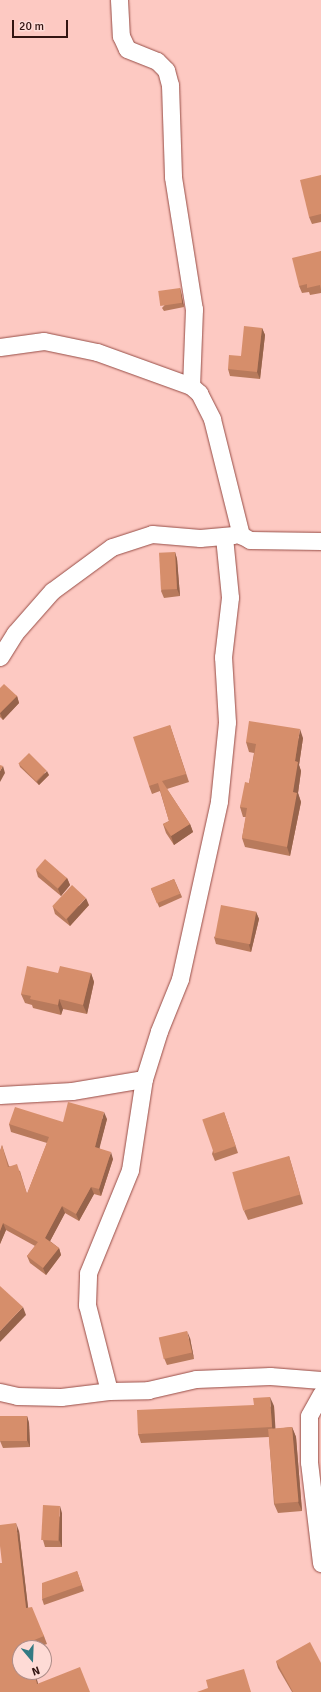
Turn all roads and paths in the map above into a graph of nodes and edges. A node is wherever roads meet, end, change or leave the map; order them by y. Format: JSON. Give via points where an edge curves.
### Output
{"nodes":[{"id":1,"x":119,"y":0,"type":"edge"},
{"id":2,"x":0,"y":347,"type":"edge"},
{"id":3,"x":191,"y":386,"type":"junction"},
{"id":4,"x":232,"y":535,"type":"junction"},
{"id":5,"x":321,"y":542,"type":"edge"},
{"id":6,"x":0,"y":657,"type":"edge"},
{"id":7,"x":144,"y":1079,"type":"junction"},
{"id":8,"x":0,"y":1095,"type":"edge"},
{"id":9,"x":321,"y":1380,"type":"edge"},
{"id":10,"x":109,"y":1391,"type":"junction"},
{"id":11,"x":0,"y":1392,"type":"edge"},
{"id":12,"x":321,"y":1394,"type":"edge"},
{"id":13,"x":321,"y":1563,"type":"edge"}],
"edges":[{"from":1,"to":3,"type":"street","via":[[121,36],[127,49],[157,61],[166,70],[170,85],[173,177],[194,309]]},
{"from":2,"to":3,"type":"street","via":[[44,342],[97,352]]},
{"from":3,"to":4,"type":"street","via":[[199,393],[212,419]]},
{"from":4,"to":5,"type":"street","via":[[250,540]]},
{"from":4,"to":6,"type":"street","via":[[152,534],[112,547],[52,591],[15,633]]},
{"from":4,"to":7,"type":"street","via":[[230,597],[223,656],[227,722],[219,801],[180,979]]},
{"from":7,"to":8,"type":"street","via":[[72,1091]]},
{"from":7,"to":10,"type":"street","via":[[130,1170],[88,1274],[87,1305]]},
{"from":9,"to":10,"type":"street","via":[[270,1376],[196,1379],[148,1390]]},
{"from":10,"to":11,"type":"street","via":[[61,1397],[18,1396]]},
{"from":12,"to":13,"type":"street","via":[[309,1416],[309,1462]]}]}
